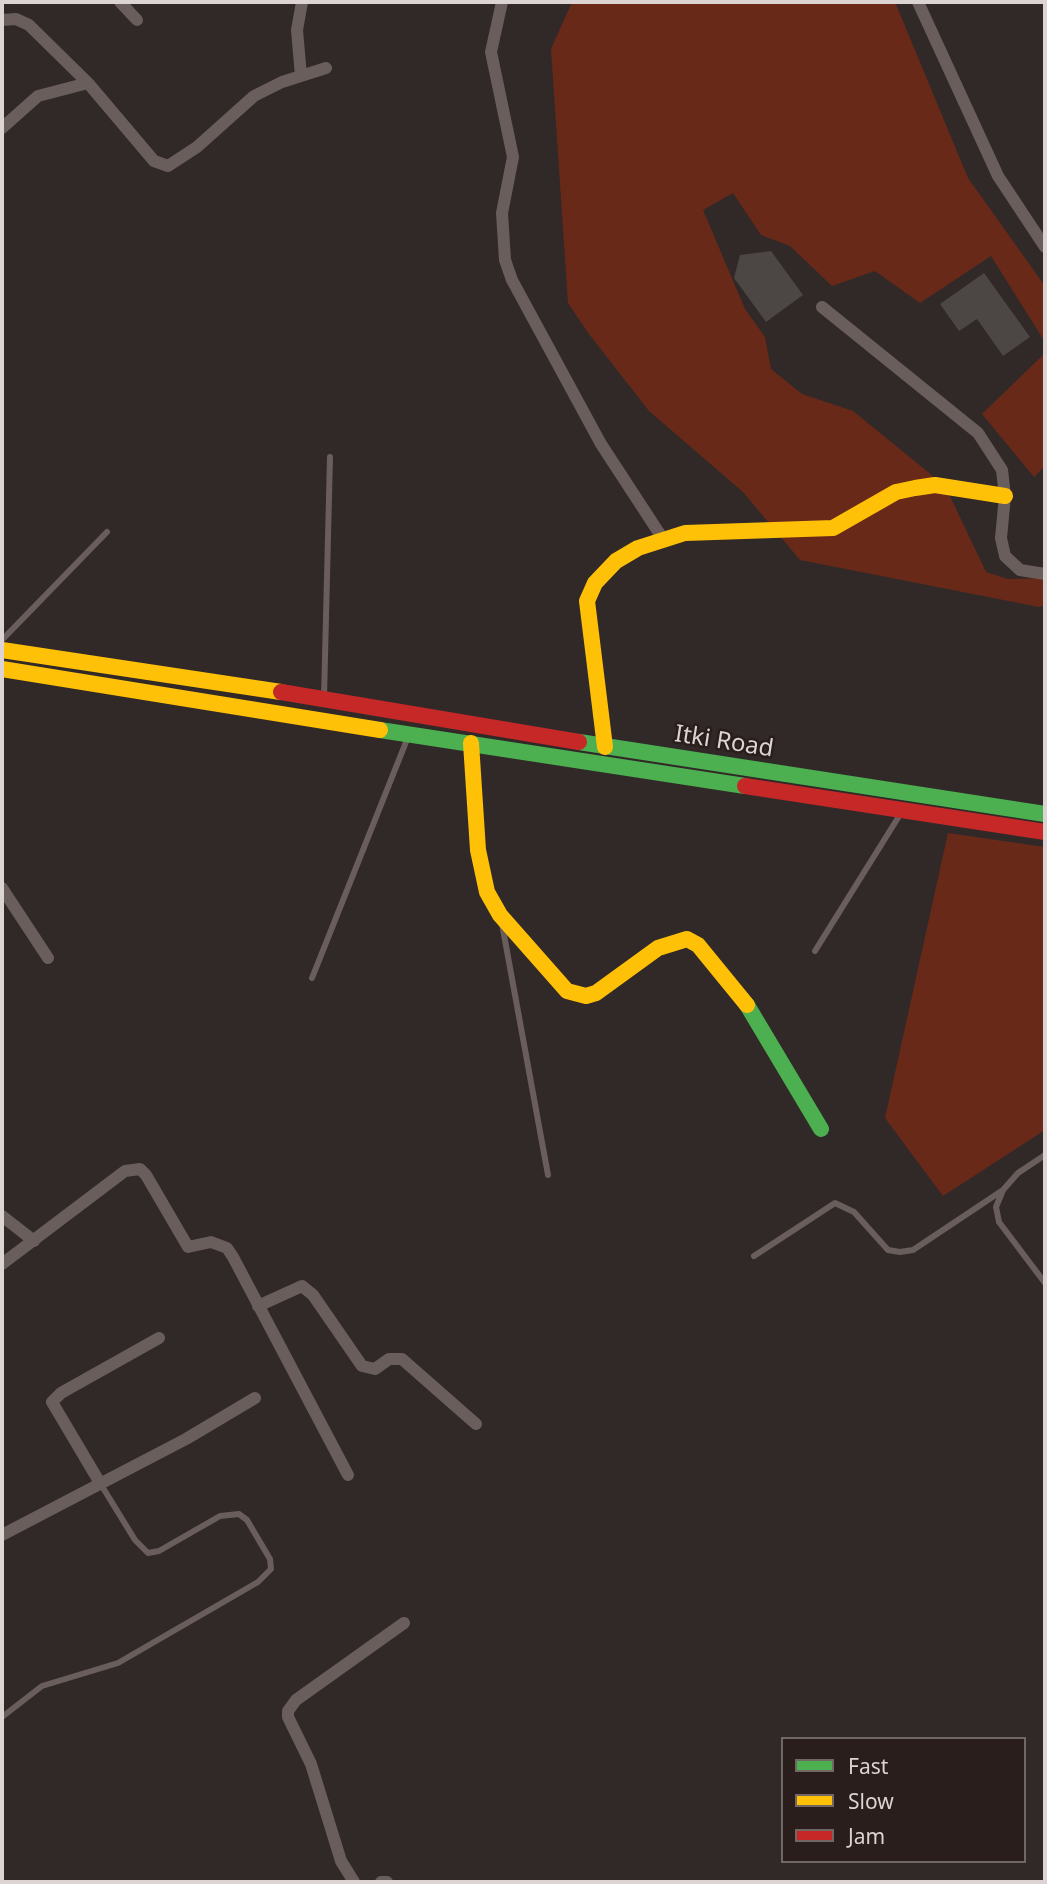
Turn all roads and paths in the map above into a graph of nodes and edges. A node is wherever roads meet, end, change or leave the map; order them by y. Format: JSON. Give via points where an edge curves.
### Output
{"nodes":[{"id":1,"x":120,"y":2,"type":"edge"},
{"id":2,"x":302,"y":2,"type":"edge"},
{"id":3,"x":502,"y":2,"type":"edge"},
{"id":4,"x":918,"y":2,"type":"edge"},
{"id":5,"x":2,"y":20,"type":"edge"},
{"id":6,"x":137,"y":20,"type":"dead end"},
{"id":7,"x":326,"y":68,"type":"dead end"},
{"id":8,"x":301,"y":76,"type":"junction"},
{"id":9,"x":88,"y":83,"type":"junction"},
{"id":10,"x":2,"y":128,"type":"edge"},
{"id":11,"x":1045,"y":247,"type":"edge"},
{"id":12,"x":822,"y":307,"type":"dead end"},
{"id":13,"x":330,"y":457,"type":"dead end"},
{"id":14,"x":1005,"y":496,"type":"junction"},
{"id":15,"x":107,"y":532,"type":"dead end"},
{"id":16,"x":663,"y":538,"type":"junction"},
{"id":17,"x":1045,"y":573,"type":"edge"},
{"id":18,"x":3,"y":648,"type":"edge"},
{"id":19,"x":2,"y":669,"type":"edge"},
{"id":20,"x":324,"y":699,"type":"junction"},
{"id":21,"x":409,"y":735,"type":"junction"},
{"id":22,"x":471,"y":743,"type":"junction"},
{"id":23,"x":605,"y":747,"type":"junction"},
{"id":24,"x":902,"y":811,"type":"junction"},
{"id":25,"x":1045,"y":814,"type":"edge"},
{"id":26,"x":1045,"y":832,"type":"edge"},
{"id":27,"x":2,"y":888,"type":"edge"},
{"id":28,"x":500,"y":915,"type":"junction"},
{"id":29,"x":815,"y":951,"type":"dead end"},
{"id":30,"x":48,"y":958,"type":"dead end"},
{"id":31,"x":312,"y":978,"type":"dead end"},
{"id":32,"x":821,"y":1129,"type":"dead end"},
{"id":33,"x":1045,"y":1155,"type":"edge"},
{"id":34,"x":548,"y":1175,"type":"dead end"},
{"id":35,"x":1003,"y":1190,"type":"junction"},
{"id":36,"x":2,"y":1216,"type":"edge"},
{"id":37,"x":34,"y":1241,"type":"junction"},
{"id":38,"x":754,"y":1256,"type":"dead end"},
{"id":39,"x":2,"y":1264,"type":"edge"},
{"id":40,"x":1045,"y":1283,"type":"edge"},
{"id":41,"x":258,"y":1306,"type":"junction"},
{"id":42,"x":159,"y":1338,"type":"dead end"},
{"id":43,"x":255,"y":1398,"type":"dead end"},
{"id":44,"x":475,"y":1424,"type":"dead end"},
{"id":45,"x":348,"y":1475,"type":"dead end"},
{"id":46,"x":100,"y":1483,"type":"junction"},
{"id":47,"x":2,"y":1535,"type":"edge"},
{"id":48,"x":404,"y":1623,"type":"dead end"},
{"id":49,"x":2,"y":1717,"type":"edge"},
{"id":50,"x":354,"y":1882,"type":"edge"},
{"id":51,"x":381,"y":1882,"type":"edge"},
{"id":52,"x":387,"y":1882,"type":"edge"}],
"edges":[{"from":1,"to":6,"type":"street"},
{"from":2,"to":8,"type":"street","via":[[297,30]]},
{"from":3,"to":16,"type":"street","via":[[491,52],[513,158],[502,214],[505,260],[512,281],[601,444]]},
{"from":4,"to":11,"type":"street","via":[[998,176]]},
{"from":5,"to":9,"type":"street","via":[[16,19],[29,25]]},
{"from":7,"to":8,"type":"street"},
{"from":8,"to":9,"type":"street","via":[[254,96],[197,147],[168,166],[154,161]]},
{"from":9,"to":10,"type":"street","via":[[38,96]]},
{"from":12,"to":14,"type":"street","via":[[978,433],[1002,470]]},
{"from":13,"to":20,"type":"lane"},
{"from":14,"to":16,"type":"main road","via":[[935,485],[896,492],[833,528],[684,533]]},
{"from":14,"to":17,"type":"street","via":[[1001,538],[1005,556],[1020,570]]},
{"from":15,"to":18,"type":"lane"},
{"from":16,"to":23,"type":"main road","via":[[616,561],[595,583],[587,601]]},
{"from":18,"to":20,"type":"main road","name":"Itki Road"},
{"from":19,"to":21,"type":"main road"},
{"from":20,"to":23,"type":"main road","name":"Itki Road"},
{"from":21,"to":22,"type":"main road"},
{"from":21,"to":31,"type":"lane"},
{"from":22,"to":24,"type":"main road"},
{"from":22,"to":28,"type":"main road","via":[[481,874]]},
{"from":23,"to":25,"type":"main road","name":"Itki Road"},
{"from":24,"to":26,"type":"main road"},
{"from":24,"to":29,"type":"lane"},
{"from":27,"to":30,"type":"street"},
{"from":28,"to":32,"type":"main road","via":[[576,996],[596,993],[666,944],[687,939],[698,945],[746,1003]]},
{"from":28,"to":34,"type":"lane"},
{"from":33,"to":35,"type":"lane","via":[[1018,1172]]},
{"from":35,"to":38,"type":"lane","via":[[913,1250],[888,1250],[854,1212],[835,1203]]},
{"from":35,"to":40,"type":"lane","via":[[996,1207],[999,1222]]},
{"from":36,"to":37,"type":"street"},
{"from":37,"to":39,"type":"street"},
{"from":37,"to":41,"type":"street","via":[[125,1171],[140,1169],[183,1242],[188,1247],[211,1242],[227,1248]]},
{"from":41,"to":44,"type":"street","via":[[302,1286],[362,1366],[374,1369],[389,1359],[401,1359]]},
{"from":41,"to":45,"type":"street"},
{"from":42,"to":46,"type":"street","via":[[54,1397],[54,1409]]},
{"from":43,"to":46,"type":"street"},
{"from":46,"to":47,"type":"street"},
{"from":46,"to":49,"type":"lane","via":[[140,1548],[148,1553],[230,1513],[247,1520],[270,1559],[271,1569],[118,1663],[42,1686]]},
{"from":48,"to":50,"type":"street","via":[[296,1700],[288,1711],[311,1764],[341,1861]]},
{"from":51,"to":52,"type":"street"}]}
